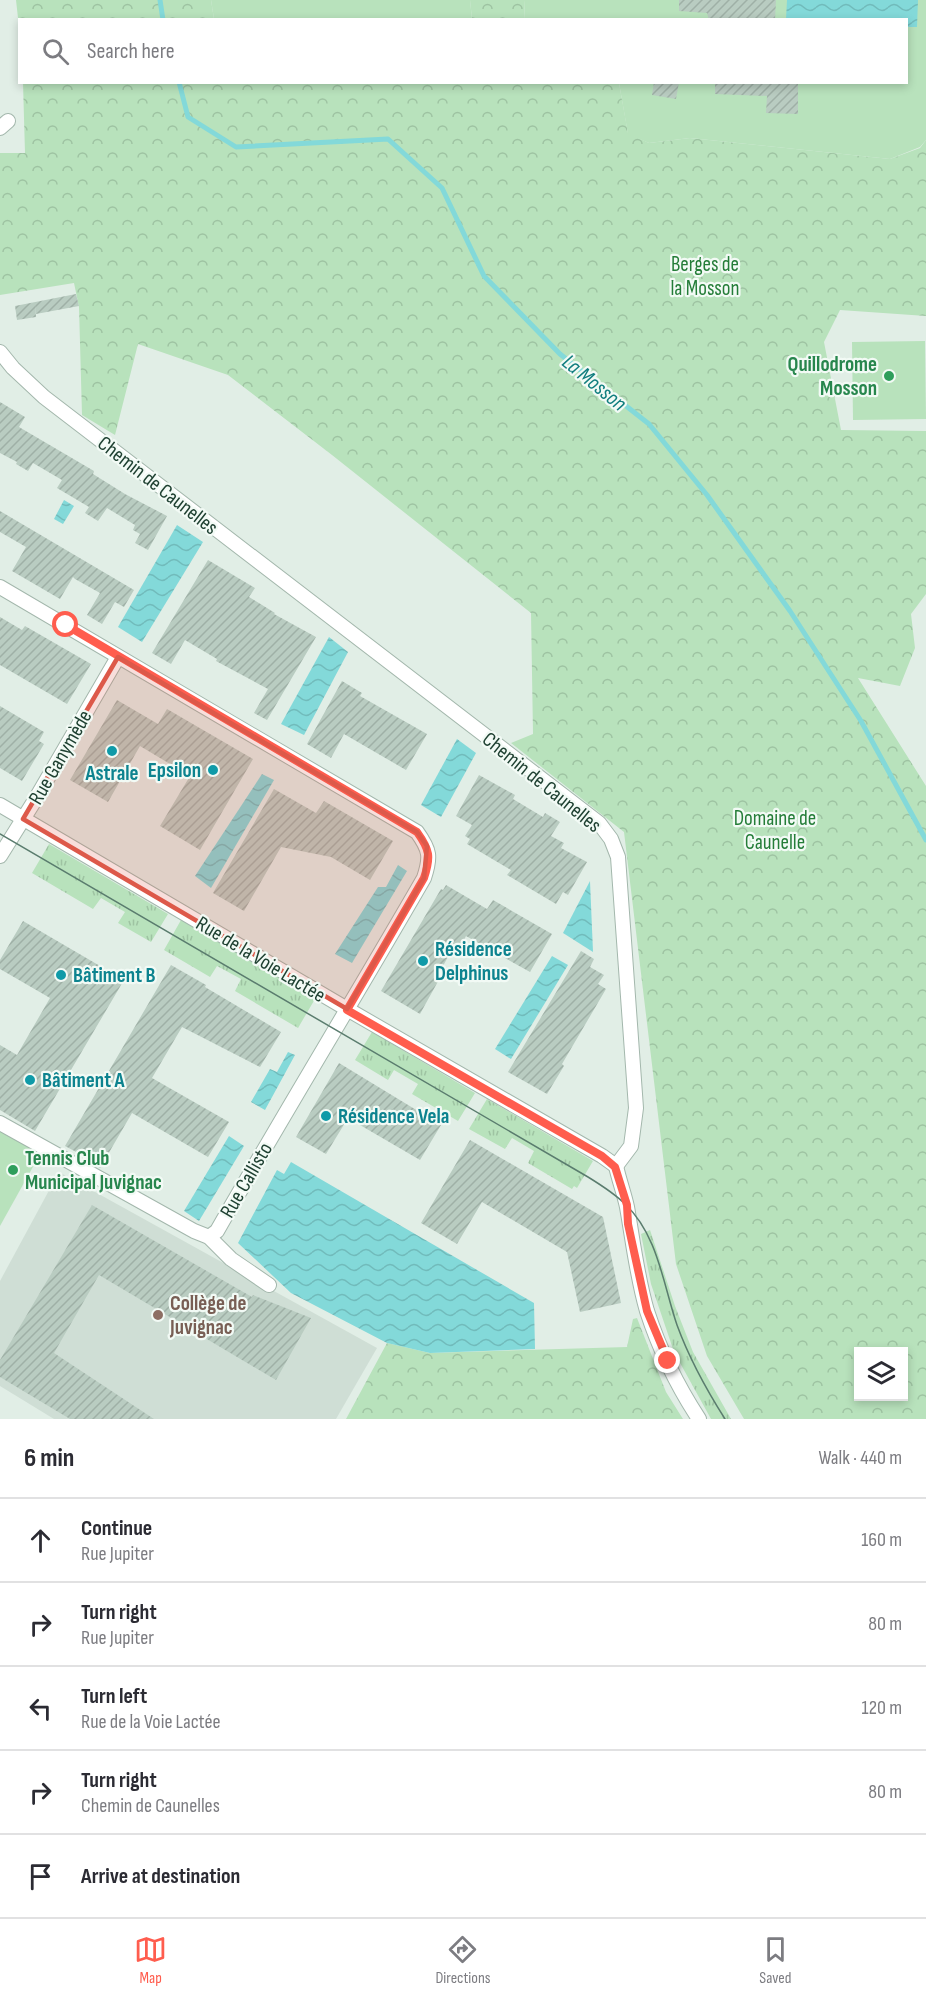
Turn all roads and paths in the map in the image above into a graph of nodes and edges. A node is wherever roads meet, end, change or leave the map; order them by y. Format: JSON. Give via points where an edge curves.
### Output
{"nodes":[{"id":1,"x":0,"y":352,"type":"edge"},
{"id":2,"x":0,"y":587,"type":"edge"},
{"id":3,"x":118,"y":657,"type":"junction"},
{"id":4,"x":0,"y":805,"type":"edge"},
{"id":5,"x":24,"y":819,"type":"junction"},
{"id":6,"x":0,"y":856,"type":"edge"},
{"id":7,"x":347,"y":1010,"type":"junction"},
{"id":8,"x":0,"y":1123,"type":"edge"},
{"id":9,"x":615,"y":1167,"type":"junction"},
{"id":10,"x":209,"y":1237,"type":"junction"},
{"id":11,"x":269,"y":1285,"type":"dead end"},
{"id":12,"x":699,"y":1419,"type":"edge"}],
"edges":[{"from":1,"to":9,"type":"street","name":"Chemin de Caunelles","via":[[44,397],[599,823],[618,857],[636,1108],[631,1146]]},
{"from":2,"to":3,"type":"street","name":"Rue Callisto"},
{"from":3,"to":5,"type":"street","name":"Rue Ganymède"},
{"from":3,"to":7,"type":"street","name":"Rue Callisto","via":[[417,832],[427,846],[429,862],[424,878]]},
{"from":4,"to":5,"type":"street","name":"Rue de la Voie Lactée"},
{"from":5,"to":6,"type":"street","name":"Rue Ganymède"},
{"from":5,"to":7,"type":"street","name":"Rue de la Voie Lactée"},
{"from":7,"to":9,"type":"street","name":"Rue de la Voie Lactée"},
{"from":7,"to":10,"type":"street","name":"Rue Callisto","via":[[217,1231]]},
{"from":8,"to":10,"type":"street","name":"Rue Callisto"},
{"from":9,"to":12,"type":"street","via":[[627,1205],[647,1311]]},
{"from":10,"to":11,"type":"street","via":[[231,1259]]}]}
